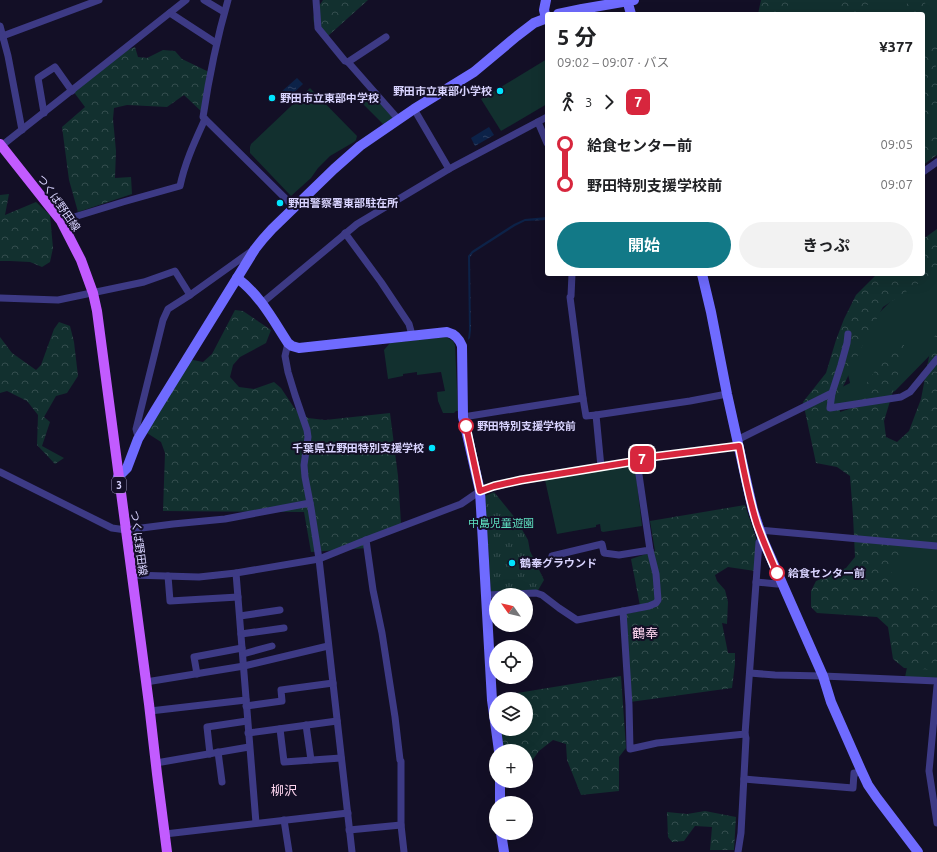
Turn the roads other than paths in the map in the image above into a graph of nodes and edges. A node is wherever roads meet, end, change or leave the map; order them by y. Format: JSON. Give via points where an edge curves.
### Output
{"nodes":[{"id":1,"x":99,"y":0,"type":"edge"},
{"id":2,"x":186,"y":0,"type":"edge"},
{"id":3,"x":204,"y":0,"type":"edge"},
{"id":4,"x":228,"y":0,"type":"edge"},
{"id":5,"x":316,"y":0,"type":"edge"},
{"id":6,"x":545,"y":0,"type":"edge"},
{"id":7,"x":629,"y":0,"type":"edge"},
{"id":8,"x":224,"y":12,"type":"junction"},
{"id":9,"x":568,"y":12,"type":"edge"},
{"id":10,"x":630,"y":12,"type":"edge"},
{"id":11,"x":170,"y":13,"type":"junction"},
{"id":12,"x":545,"y":13,"type":"edge"},
{"id":13,"x":545,"y":19,"type":"edge"},
{"id":14,"x":0,"y":26,"type":"edge"},
{"id":15,"x":386,"y":36,"type":"dead end"},
{"id":16,"x":2,"y":37,"type":"edge"},
{"id":17,"x":216,"y":42,"type":"junction"},
{"id":18,"x":348,"y":62,"type":"junction"},
{"id":19,"x":72,"y":91,"type":"junction"},
{"id":20,"x":414,"y":109,"type":"junction"},
{"id":21,"x":44,"y":113,"type":"junction"},
{"id":22,"x":545,"y":118,"type":"edge"},
{"id":23,"x":205,"y":119,"type":"junction"},
{"id":24,"x":399,"y":120,"type":"junction"},
{"id":25,"x":538,"y":122,"type":"junction"},
{"id":26,"x":22,"y":130,"type":"junction"},
{"id":27,"x":545,"y":138,"type":"edge"},
{"id":28,"x":0,"y":146,"type":"edge"},
{"id":29,"x":937,"y":162,"type":"edge"},
{"id":30,"x":448,"y":169,"type":"junction"},
{"id":31,"x":925,"y":171,"type":"edge"},
{"id":32,"x":294,"y":207,"type":"junction"},
{"id":33,"x":61,"y":221,"type":"junction"},
{"id":34,"x":345,"y":234,"type":"junction"},
{"id":35,"x":255,"y":249,"type":"junction"},
{"id":36,"x":572,"y":276,"type":"edge"},
{"id":37,"x":703,"y":276,"type":"edge"},
{"id":38,"x":237,"y":278,"type":"junction"},
{"id":39,"x":93,"y":293,"type":"junction"},
{"id":40,"x":190,"y":295,"type":"junction"},
{"id":41,"x":0,"y":298,"type":"edge"},
{"id":42,"x":262,"y":302,"type":"junction"},
{"id":43,"x":848,"y":334,"type":"dead end"},
{"id":44,"x":412,"y":335,"type":"junction"},
{"id":45,"x":288,"y":343,"type":"junction"},
{"id":46,"x":937,"y":359,"type":"edge"},
{"id":47,"x":832,"y":393,"type":"junction"},
{"id":48,"x":727,"y":394,"type":"junction"},
{"id":49,"x":582,"y":398,"type":"junction"},
{"id":50,"x":596,"y":415,"type":"junction"},
{"id":51,"x":464,"y":417,"type":"junction"},
{"id":52,"x":140,"y":436,"type":"junction"},
{"id":53,"x":738,"y":443,"type":"junction"},
{"id":54,"x":637,"y":461,"type":"junction"},
{"id":55,"x":601,"y":467,"type":"junction"},
{"id":56,"x":0,"y":472,"type":"edge"},
{"id":57,"x":118,"y":477,"type":"junction"},
{"id":58,"x":480,"y":491,"type":"junction"},
{"id":59,"x":310,"y":503,"type":"junction"},
{"id":60,"x":126,"y":530,"type":"junction"},
{"id":61,"x":761,"y":535,"type":"junction"},
{"id":62,"x":366,"y":540,"type":"junction"},
{"id":63,"x":937,"y":546,"type":"edge"},
{"id":64,"x":650,"y":550,"type":"junction"},
{"id":65,"x":552,"y":556,"type":"dead end"},
{"id":66,"x":319,"y":560,"type":"junction"},
{"id":67,"x":236,"y":574,"type":"junction"},
{"id":68,"x":132,"y":575,"type":"junction"},
{"id":69,"x":168,"y":576,"type":"junction"},
{"id":70,"x":756,"y":582,"type":"junction"},
{"id":71,"x":781,"y":582,"type":"junction"},
{"id":72,"x":487,"y":595,"type":"junction"},
{"id":73,"x":238,"y":597,"type":"junction"},
{"id":74,"x":280,"y":610,"type":"dead end"},
{"id":75,"x":623,"y":611,"type":"junction"},
{"id":76,"x":240,"y":616,"type":"junction"},
{"id":77,"x":284,"y":628,"type":"dead end"},
{"id":78,"x":241,"y":634,"type":"junction"},
{"id":79,"x":272,"y":646,"type":"dead end"},
{"id":80,"x":328,"y":646,"type":"junction"},
{"id":81,"x":243,"y":651,"type":"junction"},
{"id":82,"x":244,"y":666,"type":"junction"},
{"id":83,"x":750,"y":673,"type":"junction"},
{"id":84,"x":197,"y":674,"type":"junction"},
{"id":85,"x":823,"y":676,"type":"junction"},
{"id":86,"x":937,"y":681,"type":"edge"},
{"id":87,"x":146,"y":682,"type":"junction"},
{"id":88,"x":333,"y":683,"type":"junction"},
{"id":89,"x":937,"y":686,"type":"edge"},
{"id":90,"x":246,"y":703,"type":"junction"},
{"id":91,"x":150,"y":711,"type":"junction"},
{"id":92,"x":247,"y":721,"type":"junction"},
{"id":93,"x":337,"y":722,"type":"junction"},
{"id":94,"x":306,"y":725,"type":"junction"},
{"id":95,"x":280,"y":729,"type":"junction"},
{"id":96,"x":248,"y":733,"type":"junction"},
{"id":97,"x":745,"y":734,"type":"junction"},
{"id":98,"x":498,"y":744,"type":"edge"},
{"id":99,"x":249,"y":747,"type":"junction"},
{"id":100,"x":218,"y":752,"type":"junction"},
{"id":101,"x":210,"y":754,"type":"junction"},
{"id":102,"x":341,"y":758,"type":"junction"},
{"id":103,"x":311,"y":760,"type":"junction"},
{"id":104,"x":156,"y":763,"type":"junction"},
{"id":105,"x":861,"y":770,"type":"junction"},
{"id":106,"x":744,"y":779,"type":"junction"},
{"id":107,"x":222,"y":782,"type":"dead end"},
{"id":108,"x":348,"y":813,"type":"junction"},
{"id":109,"x":284,"y":820,"type":"junction"},
{"id":110,"x":937,"y":823,"type":"edge"},
{"id":111,"x":256,"y":824,"type":"junction"},
{"id":112,"x":401,"y":825,"type":"junction"},
{"id":113,"x":349,"y":830,"type":"junction"},
{"id":114,"x":165,"y":834,"type":"junction"},
{"id":115,"x":502,"y":840,"type":"edge"},
{"id":116,"x":167,"y":852,"type":"edge"},
{"id":117,"x":289,"y":852,"type":"edge"},
{"id":118,"x":352,"y":852,"type":"edge"},
{"id":119,"x":404,"y":852,"type":"edge"},
{"id":120,"x":504,"y":852,"type":"edge"},
{"id":121,"x":738,"y":852,"type":"edge"},
{"id":122,"x":918,"y":852,"type":"edge"}],
"edges":[{"from":1,"to":16,"type":"street"},
{"from":2,"to":11,"type":"street"},
{"from":3,"to":8,"type":"street"},
{"from":4,"to":8,"type":"street"},
{"from":5,"to":18,"type":"street","via":[[318,28]]},
{"from":6,"to":12,"type":"street"},
{"from":7,"to":9,"type":"street"},
{"from":7,"to":10,"type":"street"},
{"from":8,"to":17,"type":"street"},
{"from":11,"to":17,"type":"street"},
{"from":11,"to":19,"type":"street"},
{"from":13,"to":20,"type":"street","via":[[534,23],[474,72]]},
{"from":14,"to":16,"type":"street"},
{"from":15,"to":18,"type":"street"},
{"from":16,"to":26,"type":"street","via":[[14,83]]},
{"from":17,"to":23,"type":"street","via":[[207,88]]},
{"from":18,"to":24,"type":"street"},
{"from":19,"to":21,"type":"street"},
{"from":19,"to":21,"type":"street","via":[[55,67],[38,78]]},
{"from":20,"to":24,"type":"street"},
{"from":20,"to":30,"type":"street"},
{"from":21,"to":26,"type":"street"},
{"from":22,"to":25,"type":"street"},
{"from":23,"to":32,"type":"street"},
{"from":23,"to":33,"type":"street","via":[[189,154],[180,186]]},
{"from":24,"to":32,"type":"street","via":[[345,158]]},
{"from":25,"to":27,"type":"street"},
{"from":25,"to":30,"type":"street"},
{"from":26,"to":28,"type":"street"},
{"from":28,"to":33,"type":"main road","name":"つくば野田線","number":"3"},
{"from":29,"to":31,"type":"street"},
{"from":30,"to":34,"type":"street","via":[[376,212]]},
{"from":32,"to":35,"type":"street"},
{"from":33,"to":39,"type":"main road","name":"つくば野田線","number":"3","via":[[81,260]]},
{"from":34,"to":42,"type":"street"},
{"from":34,"to":44,"type":"street","via":[[409,324]]},
{"from":35,"to":38,"type":"street"},
{"from":35,"to":40,"type":"street"},
{"from":36,"to":49,"type":"street","via":[[570,297]]},
{"from":37,"to":48,"type":"street"},
{"from":38,"to":42,"type":"street"},
{"from":38,"to":52,"type":"street"},
{"from":39,"to":40,"type":"street","via":[[144,282],[175,271]]},
{"from":39,"to":41,"type":"street","via":[[58,300]]},
{"from":39,"to":57,"type":"main road","name":"つくば野田線","number":"3","via":[[101,334]]},
{"from":40,"to":52,"type":"street","via":[[168,309],[163,320],[136,429]]},
{"from":42,"to":45,"type":"street"},
{"from":43,"to":47,"type":"street"},
{"from":44,"to":45,"type":"street","via":[[299,348]]},
{"from":44,"to":51,"type":"street","via":[[447,332],[460,340]]},
{"from":45,"to":59,"type":"street","via":[[285,356],[288,372],[308,437],[304,465]]},
{"from":46,"to":47,"type":"street","via":[[910,392],[901,397],[830,408]]},
{"from":47,"to":53,"type":"street"},
{"from":48,"to":50,"type":"street"},
{"from":48,"to":53,"type":"street"},
{"from":49,"to":50,"type":"street","via":[[586,416]]},
{"from":49,"to":51,"type":"street"},
{"from":50,"to":55,"type":"street"},
{"from":51,"to":58,"type":"street"},
{"from":52,"to":57,"type":"street","via":[[127,468]]},
{"from":53,"to":54,"type":"street"},
{"from":53,"to":61,"type":"street"},
{"from":54,"to":55,"type":"street"},
{"from":54,"to":64,"type":"street"},
{"from":55,"to":58,"type":"street","via":[[521,480]]},
{"from":56,"to":60,"type":"street","via":[[112,528]]},
{"from":57,"to":60,"type":"main road","name":"つくば野田線","number":"3"},
{"from":58,"to":62,"type":"street","via":[[461,504]]},
{"from":58,"to":72,"type":"street"},
{"from":59,"to":60,"type":"street","via":[[225,519]]},
{"from":59,"to":66,"type":"street"},
{"from":60,"to":68,"type":"main road","name":"つくば野田線","number":"3"},
{"from":61,"to":63,"type":"street"},
{"from":61,"to":70,"type":"street"},
{"from":61,"to":71,"type":"street"},
{"from":62,"to":66,"type":"street"},
{"from":62,"to":112,"type":"street","via":[[401,762]]},
{"from":64,"to":65,"type":"street","via":[[619,555],[604,553],[602,544]]},
{"from":64,"to":75,"type":"street","via":[[656,574],[658,600],[648,606]]},
{"from":66,"to":67,"type":"street"},
{"from":66,"to":80,"type":"street"},
{"from":67,"to":69,"type":"street"},
{"from":67,"to":73,"type":"street"},
{"from":68,"to":69,"type":"street"},
{"from":68,"to":87,"type":"main road","name":"つくば野田線","number":"3"},
{"from":69,"to":73,"type":"street","via":[[170,602]]},
{"from":70,"to":71,"type":"street"},
{"from":70,"to":83,"type":"street"},
{"from":71,"to":85,"type":"street"},
{"from":72,"to":75,"type":"street","via":[[536,593],[577,620]]},
{"from":72,"to":98,"type":"street","via":[[492,700]]},
{"from":73,"to":76,"type":"street"},
{"from":74,"to":76,"type":"street"},
{"from":75,"to":97,"type":"street","via":[[630,749],[657,743]]},
{"from":76,"to":78,"type":"street"},
{"from":77,"to":78,"type":"street"},
{"from":78,"to":81,"type":"street"},
{"from":79,"to":81,"type":"street"},
{"from":80,"to":82,"type":"street"},
{"from":80,"to":88,"type":"street"},
{"from":81,"to":82,"type":"street"},
{"from":81,"to":84,"type":"street","via":[[194,657]]},
{"from":82,"to":84,"type":"street"},
{"from":82,"to":90,"type":"street"},
{"from":83,"to":85,"type":"street"},
{"from":83,"to":97,"type":"street"},
{"from":84,"to":87,"type":"street"},
{"from":85,"to":86,"type":"street"},
{"from":85,"to":105,"type":"street","via":[[831,702]]},
{"from":87,"to":91,"type":"main road","name":"つくば野田線","number":"3"},
{"from":88,"to":90,"type":"street","via":[[281,690],[282,701]]},
{"from":88,"to":93,"type":"street"},
{"from":89,"to":110,"type":"street","via":[[929,771]]},
{"from":90,"to":91,"type":"street"},
{"from":90,"to":92,"type":"street"},
{"from":91,"to":104,"type":"main road","name":"つくば野田線","number":"3"},
{"from":92,"to":96,"type":"street"},
{"from":92,"to":101,"type":"street","via":[[207,727]]},
{"from":93,"to":94,"type":"street"},
{"from":93,"to":102,"type":"street"},
{"from":94,"to":95,"type":"street"},
{"from":94,"to":103,"type":"street"},
{"from":95,"to":96,"type":"street"},
{"from":95,"to":103,"type":"street","via":[[284,762]]},
{"from":96,"to":99,"type":"street"},
{"from":97,"to":106,"type":"street"},
{"from":99,"to":100,"type":"street"},
{"from":99,"to":111,"type":"street"},
{"from":100,"to":101,"type":"street"},
{"from":100,"to":107,"type":"street"},
{"from":101,"to":104,"type":"street"},
{"from":102,"to":103,"type":"street"},
{"from":102,"to":108,"type":"street"},
{"from":104,"to":114,"type":"main road","name":"つくば野田線","number":"3"},
{"from":105,"to":106,"type":"street","via":[[854,773],[853,788]]},
{"from":105,"to":122,"type":"street","via":[[876,798]]},
{"from":106,"to":121,"type":"street"},
{"from":108,"to":109,"type":"street"},
{"from":108,"to":113,"type":"street"},
{"from":109,"to":111,"type":"street"},
{"from":109,"to":117,"type":"street"},
{"from":111,"to":114,"type":"street"},
{"from":112,"to":113,"type":"street"},
{"from":112,"to":119,"type":"street"},
{"from":113,"to":118,"type":"street"},
{"from":114,"to":116,"type":"main road","name":"つくば野田線","number":"3"},
{"from":115,"to":120,"type":"street"}]}
